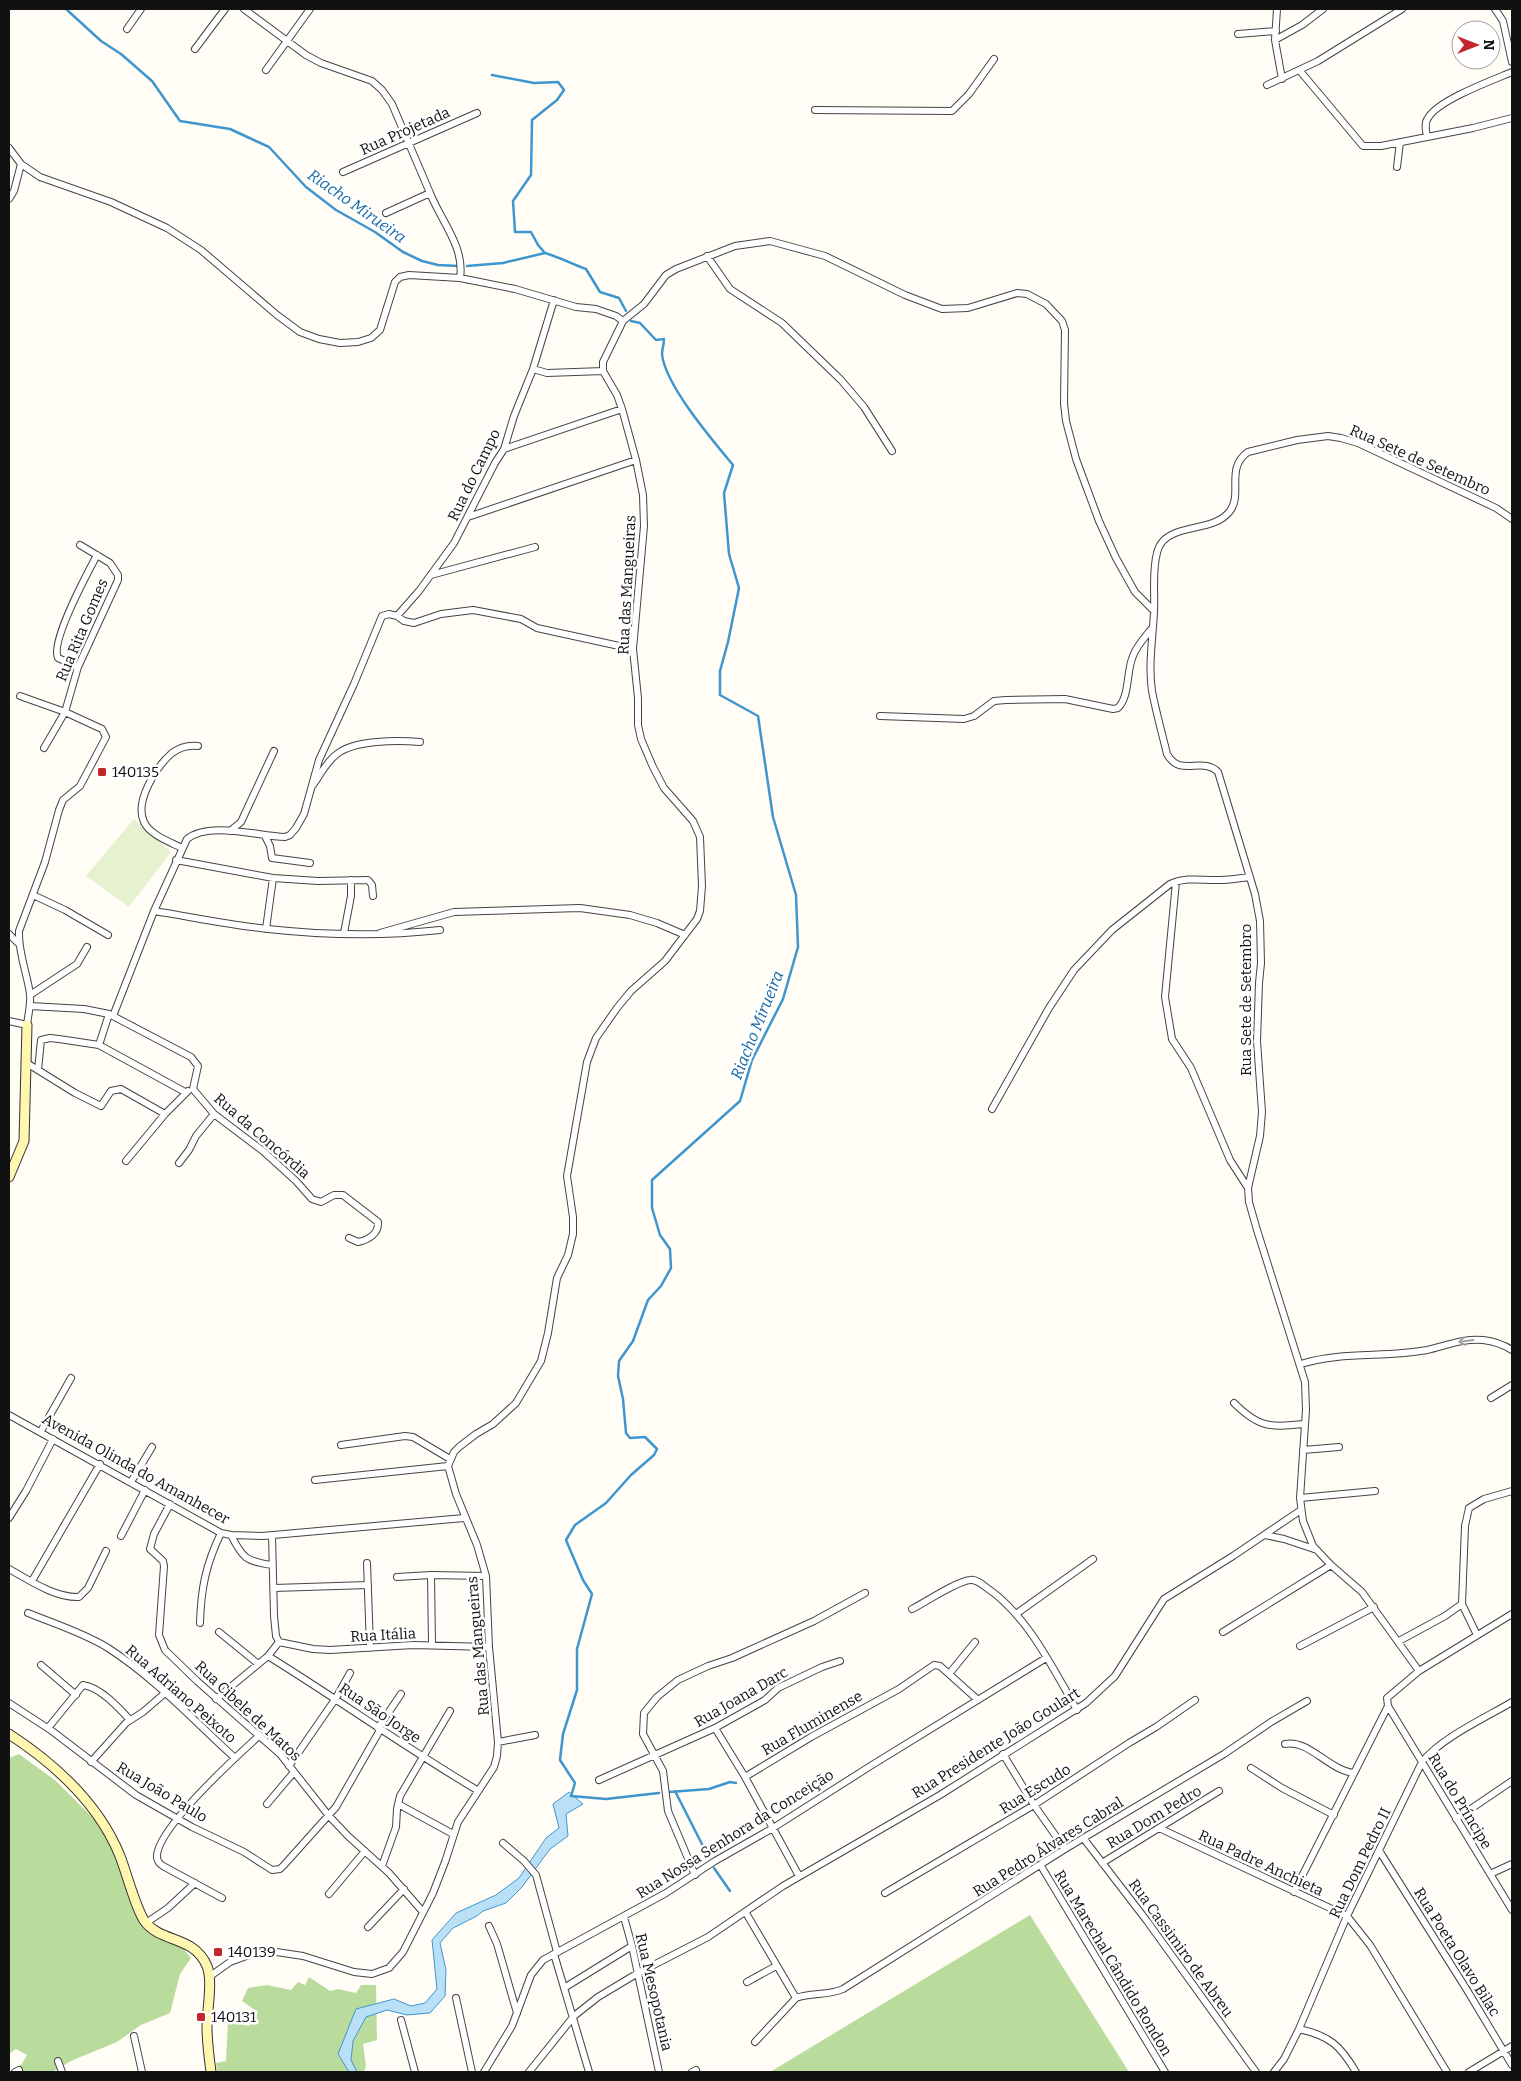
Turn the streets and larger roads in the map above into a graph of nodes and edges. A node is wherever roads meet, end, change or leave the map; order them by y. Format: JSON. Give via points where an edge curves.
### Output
{"nodes":[{"id":1,"x":142,"y":9,"type":"edge"},
{"id":2,"x":225,"y":9,"type":"edge"},
{"id":3,"x":244,"y":9,"type":"edge"},
{"id":4,"x":310,"y":9,"type":"edge"},
{"id":5,"x":1277,"y":9,"type":"edge"},
{"id":6,"x":1323,"y":9,"type":"edge"},
{"id":7,"x":1402,"y":9,"type":"edge"},
{"id":8,"x":1495,"y":9,"type":"edge"},
{"id":9,"x":128,"y":29,"type":"dead end"},
{"id":10,"x":1276,"y":31,"type":"junction"},
{"id":11,"x":1238,"y":34,"type":"dead end"},
{"id":12,"x":1275,"y":40,"type":"junction"},
{"id":13,"x":286,"y":41,"type":"junction"},
{"id":14,"x":195,"y":49,"type":"dead end"},
{"id":15,"x":994,"y":59,"type":"dead end"},
{"id":16,"x":1512,"y":62,"type":"edge"},
{"id":17,"x":266,"y":70,"type":"dead end"},
{"id":18,"x":1300,"y":71,"type":"junction"},
{"id":19,"x":1512,"y":72,"type":"edge"},
{"id":20,"x":1282,"y":78,"type":"junction"},
{"id":21,"x":1267,"y":85,"type":"dead end"},
{"id":22,"x":815,"y":110,"type":"dead end"},
{"id":23,"x":477,"y":113,"type":"dead end"},
{"id":24,"x":1512,"y":118,"type":"edge"},
{"id":25,"x":1427,"y":137,"type":"junction"},
{"id":26,"x":408,"y":142,"type":"junction"},
{"id":27,"x":1400,"y":142,"type":"junction"},
{"id":28,"x":9,"y":148,"type":"edge"},
{"id":29,"x":21,"y":164,"type":"junction"},
{"id":30,"x":1397,"y":167,"type":"dead end"},
{"id":31,"x":344,"y":172,"type":"dead end"},
{"id":32,"x":430,"y":193,"type":"junction"},
{"id":33,"x":9,"y":199,"type":"edge"},
{"id":34,"x":386,"y":213,"type":"dead end"},
{"id":35,"x":707,"y":256,"type":"junction"},
{"id":36,"x":460,"y":278,"type":"junction"},
{"id":37,"x":554,"y":300,"type":"junction"},
{"id":38,"x":623,"y":321,"type":"junction"},
{"id":39,"x":533,"y":369,"type":"junction"},
{"id":40,"x":603,"y":371,"type":"junction"},
{"id":41,"x":622,"y":409,"type":"junction"},
{"id":42,"x":504,"y":449,"type":"junction"},
{"id":43,"x":892,"y":451,"type":"dead end"},
{"id":44,"x":636,"y":460,"type":"junction"},
{"id":45,"x":468,"y":517,"type":"junction"},
{"id":46,"x":1512,"y":519,"type":"edge"},
{"id":47,"x":80,"y":545,"type":"dead end"},
{"id":48,"x":536,"y":547,"type":"dead end"},
{"id":49,"x":97,"y":555,"type":"junction"},
{"id":50,"x":432,"y":574,"type":"junction"},
{"id":51,"x":1154,"y":611,"type":"junction"},
{"id":52,"x":397,"y":616,"type":"junction"},
{"id":53,"x":1153,"y":627,"type":"junction"},
{"id":54,"x":633,"y":649,"type":"junction"},
{"id":55,"x":78,"y":667,"type":"junction"},
{"id":56,"x":20,"y":696,"type":"dead end"},
{"id":57,"x":65,"y":712,"type":"junction"},
{"id":58,"x":880,"y":716,"type":"dead end"},
{"id":59,"x":420,"y":742,"type":"dead end"},
{"id":60,"x":198,"y":746,"type":"dead end"},
{"id":61,"x":44,"y":748,"type":"dead end"},
{"id":62,"x":274,"y":751,"type":"dead end"},
{"id":63,"x":311,"y":788,"type":"junction"},
{"id":64,"x":230,"y":831,"type":"junction"},
{"id":65,"x":265,"y":836,"type":"junction"},
{"id":66,"x":182,"y":848,"type":"junction"},
{"id":67,"x":176,"y":860,"type":"junction"},
{"id":68,"x":310,"y":863,"type":"dead end"},
{"id":69,"x":1250,"y":877,"type":"junction"},
{"id":70,"x":273,"y":878,"type":"junction"},
{"id":71,"x":352,"y":880,"type":"junction"},
{"id":72,"x":1176,"y":882,"type":"junction"},
{"id":73,"x":33,"y":895,"type":"junction"},
{"id":74,"x":373,"y":896,"type":"dead end"},
{"id":75,"x":154,"y":911,"type":"junction"},
{"id":76,"x":266,"y":929,"type":"junction"},
{"id":77,"x":440,"y":930,"type":"dead end"},
{"id":78,"x":344,"y":933,"type":"junction"},
{"id":79,"x":380,"y":933,"type":"junction"},
{"id":80,"x":9,"y":934,"type":"edge"},
{"id":81,"x":108,"y":935,"type":"dead end"},
{"id":82,"x":685,"y":935,"type":"junction"},
{"id":83,"x":18,"y":943,"type":"junction"},
{"id":84,"x":87,"y":947,"type":"dead end"},
{"id":85,"x":30,"y":995,"type":"junction"},
{"id":86,"x":30,"y":1006,"type":"junction"},
{"id":87,"x":111,"y":1015,"type":"junction"},
{"id":88,"x":9,"y":1021,"type":"edge"},
{"id":89,"x":27,"y":1025,"type":"junction"},
{"id":90,"x":99,"y":1045,"type":"junction"},
{"id":91,"x":25,"y":1062,"type":"junction"},
{"id":92,"x":38,"y":1070,"type":"junction"},
{"id":93,"x":193,"y":1088,"type":"junction"},
{"id":94,"x":185,"y":1092,"type":"junction"},
{"id":95,"x":992,"y":1108,"type":"dead end"},
{"id":96,"x":165,"y":1114,"type":"junction"},
{"id":97,"x":214,"y":1114,"type":"junction"},
{"id":98,"x":126,"y":1161,"type":"dead end"},
{"id":99,"x":179,"y":1163,"type":"dead end"},
{"id":100,"x":9,"y":1177,"type":"edge"},
{"id":101,"x":1248,"y":1188,"type":"junction"},
{"id":102,"x":349,"y":1238,"type":"dead end"},
{"id":103,"x":1512,"y":1350,"type":"edge"},
{"id":104,"x":1301,"y":1364,"type":"junction"},
{"id":105,"x":71,"y":1378,"type":"dead end"},
{"id":106,"x":1512,"y":1385,"type":"edge"},
{"id":107,"x":1491,"y":1398,"type":"dead end"},
{"id":108,"x":1234,"y":1403,"type":"dead end"},
{"id":109,"x":9,"y":1415,"type":"edge"},
{"id":110,"x":1305,"y":1424,"type":"junction"},
{"id":111,"x":41,"y":1431,"type":"junction"},
{"id":112,"x":53,"y":1439,"type":"junction"},
{"id":113,"x":341,"y":1445,"type":"dead end"},
{"id":114,"x":152,"y":1447,"type":"dead end"},
{"id":115,"x":1339,"y":1447,"type":"dead end"},
{"id":116,"x":1303,"y":1450,"type":"junction"},
{"id":117,"x":449,"y":1463,"type":"junction"},
{"id":118,"x":100,"y":1464,"type":"junction"},
{"id":119,"x":315,"y":1480,"type":"dead end"},
{"id":120,"x":132,"y":1482,"type":"junction"},
{"id":121,"x":145,"y":1490,"type":"junction"},
{"id":122,"x":1375,"y":1490,"type":"dead end"},
{"id":123,"x":1512,"y":1491,"type":"edge"},
{"id":124,"x":1300,"y":1498,"type":"junction"},
{"id":125,"x":170,"y":1504,"type":"junction"},
{"id":126,"x":1301,"y":1510,"type":"junction"},
{"id":127,"x":9,"y":1518,"type":"edge"},
{"id":128,"x":464,"y":1518,"type":"junction"},
{"id":129,"x":221,"y":1533,"type":"junction"},
{"id":130,"x":231,"y":1535,"type":"junction"},
{"id":131,"x":121,"y":1536,"type":"dead end"},
{"id":132,"x":272,"y":1536,"type":"junction"},
{"id":133,"x":1265,"y":1536,"type":"junction"},
{"id":134,"x":106,"y":1551,"type":"dead end"},
{"id":135,"x":1318,"y":1551,"type":"junction"},
{"id":136,"x":1093,"y":1559,"type":"dead end"},
{"id":137,"x":367,"y":1563,"type":"dead end"},
{"id":138,"x":272,"y":1565,"type":"junction"},
{"id":139,"x":1331,"y":1565,"type":"junction"},
{"id":140,"x":9,"y":1569,"type":"edge"},
{"id":141,"x":431,"y":1575,"type":"junction"},
{"id":142,"x":486,"y":1576,"type":"junction"},
{"id":143,"x":397,"y":1577,"type":"dead end"},
{"id":144,"x":32,"y":1581,"type":"junction"},
{"id":145,"x":368,"y":1585,"type":"junction"},
{"id":146,"x":274,"y":1588,"type":"junction"},
{"id":147,"x":865,"y":1593,"type":"dead end"},
{"id":148,"x":1462,"y":1604,"type":"junction"},
{"id":149,"x":1374,"y":1607,"type":"junction"},
{"id":150,"x":912,"y":1609,"type":"dead end"},
{"id":151,"x":28,"y":1613,"type":"dead end"},
{"id":152,"x":1016,"y":1614,"type":"junction"},
{"id":153,"x":1512,"y":1614,"type":"edge"},
{"id":154,"x":200,"y":1623,"type":"dead end"},
{"id":155,"x":219,"y":1632,"type":"dead end"},
{"id":156,"x":1223,"y":1632,"type":"dead end"},
{"id":157,"x":1476,"y":1635,"type":"junction"},
{"id":158,"x":1399,"y":1641,"type":"junction"},
{"id":159,"x":279,"y":1642,"type":"junction"},
{"id":160,"x":975,"y":1642,"type":"dead end"},
{"id":161,"x":432,"y":1645,"type":"junction"},
{"id":162,"x":1300,"y":1646,"type":"dead end"},
{"id":163,"x":489,"y":1647,"type":"junction"},
{"id":164,"x":370,"y":1648,"type":"junction"},
{"id":165,"x":268,"y":1656,"type":"junction"},
{"id":166,"x":1046,"y":1658,"type":"junction"},
{"id":167,"x":840,"y":1661,"type":"dead end"},
{"id":168,"x":257,"y":1663,"type":"junction"},
{"id":169,"x":42,"y":1665,"type":"dead end"},
{"id":170,"x":1419,"y":1671,"type":"junction"},
{"id":171,"x":350,"y":1673,"type":"dead end"},
{"id":172,"x":949,"y":1674,"type":"junction"},
{"id":173,"x":164,"y":1693,"type":"junction"},
{"id":174,"x":401,"y":1694,"type":"dead end"},
{"id":175,"x":76,"y":1695,"type":"junction"},
{"id":176,"x":336,"y":1698,"type":"junction"},
{"id":177,"x":216,"y":1699,"type":"junction"},
{"id":178,"x":978,"y":1700,"type":"junction"},
{"id":179,"x":1195,"y":1700,"type":"dead end"},
{"id":180,"x":1307,"y":1701,"type":"dead end"},
{"id":181,"x":9,"y":1702,"type":"edge"},
{"id":182,"x":1512,"y":1702,"type":"edge"},
{"id":183,"x":1388,"y":1706,"type":"junction"},
{"id":184,"x":1077,"y":1710,"type":"junction"},
{"id":185,"x":450,"y":1711,"type":"dead end"},
{"id":186,"x":130,"y":1720,"type":"junction"},
{"id":187,"x":48,"y":1728,"type":"junction"},
{"id":188,"x":715,"y":1728,"type":"junction"},
{"id":189,"x":379,"y":1729,"type":"junction"},
{"id":190,"x":9,"y":1734,"type":"edge"},
{"id":191,"x":535,"y":1735,"type":"dead end"},
{"id":192,"x":260,"y":1736,"type":"junction"},
{"id":193,"x":498,"y":1742,"type":"junction"},
{"id":194,"x":1285,"y":1744,"type":"dead end"},
{"id":195,"x":1003,"y":1754,"type":"junction"},
{"id":196,"x":655,"y":1756,"type":"junction"},
{"id":197,"x":235,"y":1758,"type":"junction"},
{"id":198,"x":424,"y":1758,"type":"junction"},
{"id":199,"x":91,"y":1762,"type":"junction"},
{"id":200,"x":1422,"y":1762,"type":"junction"},
{"id":201,"x":289,"y":1766,"type":"junction"},
{"id":202,"x":1251,"y":1768,"type":"dead end"},
{"id":203,"x":294,"y":1772,"type":"junction"},
{"id":204,"x":1354,"y":1773,"type":"junction"},
{"id":205,"x":745,"y":1776,"type":"junction"},
{"id":206,"x":599,"y":1780,"type":"dead end"},
{"id":207,"x":1512,"y":1781,"type":"edge"},
{"id":208,"x":477,"y":1790,"type":"junction"},
{"id":209,"x":1219,"y":1791,"type":"dead end"},
{"id":210,"x":267,"y":1804,"type":"dead end"},
{"id":211,"x":398,"y":1804,"type":"junction"},
{"id":212,"x":1034,"y":1805,"type":"junction"},
{"id":213,"x":1334,"y":1815,"type":"junction"},
{"id":214,"x":329,"y":1816,"type":"junction"},
{"id":215,"x":178,"y":1818,"type":"junction"},
{"id":216,"x":1456,"y":1819,"type":"junction"},
{"id":217,"x":773,"y":1828,"type":"junction"},
{"id":218,"x":1159,"y":1828,"type":"junction"},
{"id":219,"x":453,"y":1834,"type":"junction"},
{"id":220,"x":1084,"y":1839,"type":"junction"},
{"id":221,"x":503,"y":1843,"type":"dead end"},
{"id":222,"x":1065,"y":1849,"type":"junction"},
{"id":223,"x":365,"y":1851,"type":"junction"},
{"id":224,"x":1380,"y":1852,"type":"junction"},
{"id":225,"x":1102,"y":1863,"type":"junction"},
{"id":226,"x":1512,"y":1864,"type":"edge"},
{"id":227,"x":382,"y":1866,"type":"junction"},
{"id":228,"x":1041,"y":1866,"type":"junction"},
{"id":229,"x":1490,"y":1874,"type":"junction"},
{"id":230,"x":694,"y":1875,"type":"junction"},
{"id":231,"x":799,"y":1876,"type":"junction"},
{"id":232,"x":195,"y":1883,"type":"junction"},
{"id":233,"x":404,"y":1889,"type":"junction"},
{"id":234,"x":1294,"y":1892,"type":"junction"},
{"id":235,"x":885,"y":1893,"type":"dead end"},
{"id":236,"x":329,"y":1894,"type":"dead end"},
{"id":237,"x":222,"y":1898,"type":"dead end"},
{"id":238,"x":1512,"y":1910,"type":"edge"},
{"id":239,"x":423,"y":1912,"type":"junction"},
{"id":240,"x":746,"y":1913,"type":"junction"},
{"id":241,"x":1347,"y":1916,"type":"junction"},
{"id":242,"x":624,"y":1917,"type":"junction"},
{"id":243,"x":146,"y":1923,"type":"junction"},
{"id":244,"x":489,"y":1926,"type":"dead end"},
{"id":245,"x":368,"y":1927,"type":"dead end"},
{"id":246,"x":632,"y":1946,"type":"junction"},
{"id":247,"x":556,"y":1953,"type":"junction"},
{"id":248,"x":776,"y":1966,"type":"junction"},
{"id":249,"x":638,"y":1973,"type":"junction"},
{"id":250,"x":209,"y":1977,"type":"junction"},
{"id":251,"x":747,"y":1982,"type":"dead end"},
{"id":252,"x":564,"y":1988,"type":"junction"},
{"id":253,"x":456,"y":1998,"type":"dead end"},
{"id":254,"x":796,"y":1998,"type":"junction"},
{"id":255,"x":517,"y":2014,"type":"junction"},
{"id":256,"x":574,"y":2016,"type":"junction"},
{"id":257,"x":400,"y":2020,"type":"dead end"},
{"id":258,"x":1299,"y":2029,"type":"junction"},
{"id":259,"x":134,"y":2036,"type":"dead end"},
{"id":260,"x":755,"y":2042,"type":"dead end"},
{"id":261,"x":1512,"y":2046,"type":"edge"},
{"id":262,"x":1504,"y":2051,"type":"junction"},
{"id":263,"x":58,"y":2061,"type":"dead end"},
{"id":264,"x":1512,"y":2065,"type":"edge"},
{"id":265,"x":531,"y":2071,"type":"edge"},
{"id":266,"x":62,"y":2072,"type":"edge"},
{"id":267,"x":142,"y":2072,"type":"edge"},
{"id":268,"x":211,"y":2072,"type":"edge"},
{"id":269,"x":416,"y":2072,"type":"edge"},
{"id":270,"x":472,"y":2072,"type":"edge"},
{"id":271,"x":484,"y":2072,"type":"edge"},
{"id":272,"x":589,"y":2072,"type":"edge"},
{"id":273,"x":659,"y":2072,"type":"edge"},
{"id":274,"x":1164,"y":2072,"type":"edge"},
{"id":275,"x":1256,"y":2072,"type":"edge"},
{"id":276,"x":1274,"y":2072,"type":"edge"},
{"id":277,"x":1356,"y":2072,"type":"edge"},
{"id":278,"x":1448,"y":2072,"type":"edge"},
{"id":279,"x":1469,"y":2072,"type":"edge"}],
"edges":[{"from":1,"to":9,"type":"street"},
{"from":2,"to":14,"type":"street"},
{"from":3,"to":13,"type":"street"},
{"from":4,"to":13,"type":"street"},
{"from":5,"to":10,"type":"street"},
{"from":6,"to":12,"type":"street"},
{"from":7,"to":18,"type":"street"},
{"from":8,"to":16,"type":"street","via":[[1504,21]]},
{"from":10,"to":11,"type":"street"},
{"from":10,"to":12,"type":"street"},
{"from":12,"to":20,"type":"street"},
{"from":13,"to":17,"type":"street"},
{"from":13,"to":26,"type":"street","via":[[321,64],[372,81],[392,104]]},
{"from":15,"to":22,"type":"street","via":[[969,94],[952,111]]},
{"from":18,"to":20,"type":"street"},
{"from":18,"to":27,"type":"street","via":[[1363,146]]},
{"from":19,"to":25,"type":"street","via":[[1451,100],[1428,117]]},
{"from":20,"to":21,"type":"street"},
{"from":23,"to":26,"type":"street","name":"Rua Projetada"},
{"from":24,"to":25,"type":"street"},
{"from":25,"to":27,"type":"street"},
{"from":26,"to":31,"type":"street","name":"Rua Projetada"},
{"from":26,"to":32,"type":"street"},
{"from":27,"to":30,"type":"street"},
{"from":28,"to":29,"type":"street"},
{"from":29,"to":33,"type":"street"},
{"from":29,"to":36,"type":"street","via":[[40,177],[112,202],[167,228],[201,250],[300,332],[319,339],[340,343],[371,338],[380,330],[395,282],[400,277]]},
{"from":32,"to":34,"type":"street"},
{"from":32,"to":36,"type":"street","via":[[459,254],[462,265]]},
{"from":35,"to":38,"type":"street","via":[[666,275],[644,304]]},
{"from":35,"to":43,"type":"street","via":[[730,289],[782,323],[841,380],[870,414]]},
{"from":35,"to":51,"type":"street","via":[[735,246],[770,241],[825,256],[904,295],[942,308],[968,308],[1017,294],[1027,294],[1046,304],[1062,321],[1065,330],[1064,403],[1076,459],[1116,558],[1136,592]]},
{"from":36,"to":37,"type":"street"},
{"from":37,"to":38,"type":"street","via":[[605,312]]},
{"from":37,"to":39,"type":"street","name":"Rua do Campo"},
{"from":38,"to":40,"type":"street","via":[[602,362]]},
{"from":39,"to":40,"type":"street","via":[[547,373]]},
{"from":39,"to":42,"type":"street","name":"Rua do Campo"},
{"from":40,"to":41,"type":"street","name":"Rua das Mangueiras"},
{"from":41,"to":42,"type":"street"},
{"from":41,"to":44,"type":"street","name":"Rua das Mangueiras"},
{"from":42,"to":45,"type":"street","name":"Rua do Campo"},
{"from":44,"to":45,"type":"street"},
{"from":44,"to":54,"type":"street","name":"Rua das Mangueiras","via":[[644,515]]},
{"from":45,"to":50,"type":"street","name":"Rua do Campo"},
{"from":46,"to":51,"type":"street","name":"Rua Sete de Setembro","via":[[1466,494],[1341,438],[1320,437],[1248,452],[1239,461],[1233,506],[1226,515],[1169,536],[1160,545],[1156,554]]},
{"from":47,"to":49,"type":"street","name":"Rua Rita Gomes"},
{"from":48,"to":50,"type":"street"},
{"from":49,"to":55,"type":"street","name":"Rua Rita Gomes","via":[[116,569],[118,580]]},
{"from":49,"to":55,"type":"street","via":[[75,597],[57,648],[58,658]]},
{"from":50,"to":52,"type":"street","name":"Rua do Campo"},
{"from":51,"to":53,"type":"street","name":"Rua Sete de Setembro"},
{"from":52,"to":54,"type":"street","via":[[414,623],[441,614],[473,610],[521,619],[545,629]]},
{"from":52,"to":63,"type":"street","via":[[385,614],[379,620],[319,760]]},
{"from":53,"to":58,"type":"street","via":[[1133,655],[1124,698],[1118,708],[1042,698],[994,702],[964,719]]},
{"from":53,"to":69,"type":"street","name":"Rua Sete de Setembro","via":[[1152,689],[1167,754],[1178,766],[1208,766],[1218,772]]},
{"from":54,"to":82,"type":"street","name":"Rua das Mangueiras","via":[[641,739],[664,788],[688,815],[700,838],[700,911]]},
{"from":55,"to":57,"type":"street","name":"Rua Rita Gomes"},
{"from":56,"to":57,"type":"street"},
{"from":57,"to":61,"type":"street","name":"Rua Rita Gomes"},
{"from":57,"to":73,"type":"street","via":[[94,724],[106,737],[80,786],[63,800]]},
{"from":59,"to":63,"type":"street","via":[[362,744],[346,749],[336,754]]},
{"from":60,"to":66,"type":"street","via":[[191,745],[173,752],[151,779],[142,800],[143,820],[148,828]]},
{"from":62,"to":64,"type":"street","via":[[241,822]]},
{"from":63,"to":65,"type":"street","via":[[304,814],[290,835]]},
{"from":64,"to":65,"type":"street"},
{"from":64,"to":66,"type":"street","via":[[192,834]]},
{"from":65,"to":68,"type":"street","via":[[272,858]]},
{"from":66,"to":67,"type":"street"},
{"from":67,"to":70,"type":"street"},
{"from":67,"to":75,"type":"street"},
{"from":69,"to":72,"type":"street","via":[[1220,880],[1188,878]]},
{"from":69,"to":101,"type":"street","name":"Rua Sete de Setembro","via":[[1262,945],[1257,1041],[1262,1112]]},
{"from":70,"to":71,"type":"street"},
{"from":70,"to":76,"type":"street"},
{"from":71,"to":74,"type":"street","via":[[370,882]]},
{"from":71,"to":78,"type":"street"},
{"from":72,"to":95,"type":"street","via":[[1112,930],[1074,970]]},
{"from":72,"to":101,"type":"street","via":[[1165,996],[1172,1039],[1194,1075],[1230,1160]]},
{"from":73,"to":81,"type":"street"},
{"from":73,"to":83,"type":"street","via":[[22,921]]},
{"from":75,"to":76,"type":"street"},
{"from":75,"to":87,"type":"street"},
{"from":76,"to":78,"type":"street"},
{"from":77,"to":79,"type":"street"},
{"from":78,"to":79,"type":"street"},
{"from":79,"to":82,"type":"street","via":[[454,912],[580,908],[630,914]]},
{"from":80,"to":83,"type":"street"},
{"from":82,"to":117,"type":"street","name":"Rua das Mangueiras","via":[[657,970],[617,1008],[596,1038],[587,1062],[567,1176],[572,1234],[568,1255],[557,1278],[541,1361],[516,1402],[493,1424],[465,1441]]},
{"from":83,"to":85,"type":"street"},
{"from":84,"to":85,"type":"street","via":[[77,964]]},
{"from":85,"to":86,"type":"street"},
{"from":86,"to":87,"type":"street","name":"Rua da Concórdia","via":[[77,1008]]},
{"from":86,"to":89,"type":"street"},
{"from":87,"to":90,"type":"street"},
{"from":87,"to":93,"type":"street","name":"Rua da Concórdia","via":[[190,1057],[198,1066]]},
{"from":88,"to":89,"type":"street"},
{"from":89,"to":91,"type":"street"},
{"from":90,"to":92,"type":"street","via":[[59,1039],[41,1040]]},
{"from":90,"to":94,"type":"street"},
{"from":91,"to":92,"type":"street"},
{"from":91,"to":100,"type":"street","via":[[24,1141]]},
{"from":92,"to":96,"type":"street","via":[[101,1106],[111,1091],[121,1089]]},
{"from":93,"to":94,"type":"street"},
{"from":93,"to":97,"type":"street","name":"Rua da Concórdia"},
{"from":94,"to":96,"type":"street"},
{"from":96,"to":98,"type":"street"},
{"from":97,"to":99,"type":"street"},
{"from":97,"to":102,"type":"street","name":"Rua da Concórdia","via":[[263,1150],[312,1198],[321,1202],[334,1195],[343,1195],[378,1222],[378,1229],[371,1237],[358,1242]]},
{"from":101,"to":104,"type":"street","name":"Rua Sete de Setembro","via":[[1257,1230]]},
{"from":103,"to":104,"type":"street","one_way":true,"via":[[1496,1342],[1466,1341],[1418,1351],[1330,1357]]},
{"from":104,"to":110,"type":"street","name":"Rua Sete de Setembro","via":[[1306,1392]]},
{"from":105,"to":111,"type":"street"},
{"from":106,"to":107,"type":"street"},
{"from":108,"to":110,"type":"street","via":[[1259,1423],[1273,1426]]},
{"from":109,"to":111,"type":"street","name":"Avenida Olinda do Amanhecer"},
{"from":110,"to":116,"type":"street","name":"Rua Sete de Setembro"},
{"from":111,"to":112,"type":"street","name":"Avenida Olinda do Amanhecer"},
{"from":112,"to":118,"type":"street","name":"Avenida Olinda do Amanhecer"},
{"from":112,"to":127,"type":"street"},
{"from":113,"to":117,"type":"street","via":[[413,1437]]},
{"from":114,"to":120,"type":"street"},
{"from":115,"to":116,"type":"street"},
{"from":116,"to":124,"type":"street","name":"Rua Sete de Setembro"},
{"from":117,"to":119,"type":"street"},
{"from":117,"to":128,"type":"street","name":"Rua das Mangueiras"},
{"from":118,"to":120,"type":"street","name":"Avenida Olinda do Amanhecer"},
{"from":118,"to":144,"type":"street"},
{"from":120,"to":121,"type":"street","name":"Avenida Olinda do Amanhecer"},
{"from":121,"to":125,"type":"street","name":"Avenida Olinda do Amanhecer"},
{"from":121,"to":131,"type":"street"},
{"from":122,"to":124,"type":"street"},
{"from":123,"to":148,"type":"street","via":[[1484,1499],[1469,1508],[1465,1526]]},
{"from":124,"to":126,"type":"street","name":"Rua Sete de Setembro"},
{"from":125,"to":129,"type":"street","name":"Avenida Olinda do Amanhecer"},
{"from":125,"to":177,"type":"street","name":"Rua Cibele de Matos","via":[[150,1549],[163,1561],[159,1635],[161,1643],[179,1664]]},
{"from":126,"to":133,"type":"street","name":"Rua Presidente João Goulart"},
{"from":126,"to":135,"type":"street","name":"Rua Sete de Setembro","via":[[1307,1534]]},
{"from":128,"to":132,"type":"street","name":"Avenida Olinda do Amanhecer"},
{"from":128,"to":142,"type":"street","name":"Rua das Mangueiras"},
{"from":129,"to":130,"type":"street","name":"Avenida Olinda do Amanhecer"},
{"from":129,"to":154,"type":"street","via":[[205,1572]]},
{"from":130,"to":132,"type":"street","name":"Avenida Olinda do Amanhecer"},
{"from":130,"to":138,"type":"street","via":[[250,1562]]},
{"from":132,"to":138,"type":"street"},
{"from":133,"to":135,"type":"street"},
{"from":133,"to":184,"type":"street","name":"Rua Presidente João Goulart","via":[[1164,1599],[1115,1676]]},
{"from":134,"to":144,"type":"street","via":[[88,1588],[79,1597],[66,1596]]},
{"from":135,"to":139,"type":"street","name":"Rua Sete de Setembro"},
{"from":136,"to":152,"type":"street"},
{"from":137,"to":145,"type":"street"},
{"from":138,"to":146,"type":"street"},
{"from":139,"to":149,"type":"street","name":"Rua Sete de Setembro","via":[[1354,1583]]},
{"from":139,"to":156,"type":"street"},
{"from":140,"to":144,"type":"street"},
{"from":141,"to":142,"type":"street"},
{"from":141,"to":143,"type":"street"},
{"from":141,"to":161,"type":"street"},
{"from":142,"to":163,"type":"street","name":"Rua das Mangueiras"},
{"from":145,"to":146,"type":"street"},
{"from":145,"to":164,"type":"street"},
{"from":146,"to":159,"type":"street","via":[[275,1629]]},
{"from":147,"to":196,"type":"street","via":[[814,1621],[678,1680],[656,1697],[644,1713],[643,1734]]},
{"from":148,"to":157,"type":"street"},
{"from":148,"to":158,"type":"street"},
{"from":149,"to":158,"type":"street","name":"Rua Sete de Setembro"},
{"from":149,"to":162,"type":"street"},
{"from":150,"to":152,"type":"street","via":[[965,1581],[973,1580],[1000,1597]]},
{"from":151,"to":173,"type":"street","name":"Rua Adriano Peixoto","via":[[108,1648]]},
{"from":152,"to":166,"type":"street"},
{"from":153,"to":157,"type":"street"},
{"from":155,"to":168,"type":"street"},
{"from":157,"to":170,"type":"street"},
{"from":158,"to":170,"type":"street","name":"Rua Sete de Setembro"},
{"from":159,"to":164,"type":"street","name":"Rua Itália","via":[[313,1649]]},
{"from":159,"to":165,"type":"street"},
{"from":160,"to":172,"type":"street"},
{"from":161,"to":163,"type":"street","name":"Rua Itália"},
{"from":161,"to":164,"type":"street","name":"Rua Itália"},
{"from":163,"to":193,"type":"street","name":"Rua das Mangueiras"},
{"from":165,"to":168,"type":"street"},
{"from":165,"to":176,"type":"street","name":"Rua São Jorge"},
{"from":166,"to":178,"type":"street","name":"Rua Nossa Senhora da Conceição"},
{"from":166,"to":184,"type":"street"},
{"from":167,"to":188,"type":"street","name":"Rua Joana Darc","via":[[778,1688],[765,1700]]},
{"from":168,"to":177,"type":"street"},
{"from":169,"to":175,"type":"street"},
{"from":170,"to":183,"type":"street","via":[[1390,1696]]},
{"from":171,"to":176,"type":"street"},
{"from":172,"to":178,"type":"street"},
{"from":172,"to":205,"type":"street","name":"Rua Fluminense","via":[[936,1665],[930,1666],[891,1693]]},
{"from":173,"to":186,"type":"street"},
{"from":173,"to":197,"type":"street","name":"Rua Adriano Peixoto"},
{"from":174,"to":189,"type":"street"},
{"from":175,"to":186,"type":"street","via":[[86,1685],[112,1701]]},
{"from":175,"to":187,"type":"street"},
{"from":176,"to":189,"type":"street","name":"Rua São Jorge"},
{"from":176,"to":201,"type":"street"},
{"from":177,"to":192,"type":"street","name":"Rua Cibele de Matos"},
{"from":178,"to":217,"type":"street","name":"Rua Nossa Senhora da Conceição"},
{"from":179,"to":212,"type":"street","name":"Rua Escudo"},
{"from":180,"to":220,"type":"street","name":"Rua Pedro Álvares Cabral"},
{"from":181,"to":187,"type":"street","name":"Rua João Paulo"},
{"from":182,"to":200,"type":"street","name":"Rua Dom Pedro II","via":[[1448,1740]]},
{"from":183,"to":200,"type":"street","name":"Rua do Príncipe"},
{"from":183,"to":204,"type":"street"},
{"from":184,"to":195,"type":"street","name":"Rua Presidente João Goulart"},
{"from":185,"to":198,"type":"street"},
{"from":186,"to":199,"type":"street"},
{"from":187,"to":199,"type":"street","name":"Rua João Paulo"},
{"from":188,"to":196,"type":"street","name":"Rua Joana Darc"},
{"from":188,"to":205,"type":"street"},
{"from":189,"to":198,"type":"street","name":"Rua São Jorge"},
{"from":189,"to":214,"type":"street"},
{"from":190,"to":243,"type":"street","via":[[54,1766],[98,1815],[118,1850]]},
{"from":191,"to":193,"type":"street"},
{"from":192,"to":197,"type":"street"},
{"from":192,"to":201,"type":"street","name":"Rua Cibele de Matos"},
{"from":193,"to":208,"type":"street","name":"Rua das Mangueiras","via":[[494,1767]]},
{"from":194,"to":204,"type":"street","via":[[1299,1743],[1337,1768]]},
{"from":195,"to":212,"type":"street"},
{"from":195,"to":231,"type":"street","name":"Rua Presidente João Goulart","via":[[940,1795]]},
{"from":196,"to":206,"type":"street","name":"Rua Joana Darc"},
{"from":196,"to":230,"type":"street","via":[[662,1771],[668,1811]]},
{"from":197,"to":215,"type":"street"},
{"from":198,"to":208,"type":"street","name":"Rua São Jorge"},
{"from":198,"to":211,"type":"street"},
{"from":199,"to":215,"type":"street","name":"Rua João Paulo","via":[[136,1795]]},
{"from":200,"to":216,"type":"street","name":"Rua do Príncipe"},
{"from":200,"to":224,"type":"street","name":"Rua Dom Pedro II"},
{"from":201,"to":203,"type":"street","name":"Rua Cibele de Matos"},
{"from":202,"to":213,"type":"street"},
{"from":203,"to":210,"type":"street"},
{"from":203,"to":214,"type":"street","name":"Rua Cibele de Matos"},
{"from":204,"to":213,"type":"street"},
{"from":205,"to":217,"type":"street"},
{"from":207,"to":216,"type":"street"},
{"from":208,"to":219,"type":"street","name":"Rua das Mangueiras"},
{"from":209,"to":218,"type":"street","name":"Rua Dom Pedro"},
{"from":211,"to":219,"type":"street"},
{"from":211,"to":227,"type":"street","via":[[394,1834]]},
{"from":212,"to":222,"type":"street"},
{"from":212,"to":235,"type":"street","name":"Rua Escudo"},
{"from":213,"to":234,"type":"street"},
{"from":214,"to":215,"type":"street","name":"Rua João Paulo","via":[[280,1869],[272,1870]]},
{"from":214,"to":223,"type":"street","name":"Rua Cibele de Matos"},
{"from":215,"to":232,"type":"street","via":[[166,1834],[157,1858],[163,1866]]},
{"from":216,"to":229,"type":"street","name":"Rua do Príncipe"},
{"from":217,"to":230,"type":"street","name":"Rua Nossa Senhora da Conceição"},
{"from":217,"to":231,"type":"street"},
{"from":218,"to":225,"type":"street","name":"Rua Dom Pedro"},
{"from":218,"to":234,"type":"street","name":"Rua Padre Anchieta"},
{"from":219,"to":239,"type":"street","name":"Rua das Mangueiras","via":[[438,1882]]},
{"from":220,"to":222,"type":"street","name":"Rua Pedro Álvares Cabral"},
{"from":220,"to":225,"type":"street","name":"Rua Cassimiro de Abreu"},
{"from":221,"to":247,"type":"street","via":[[536,1875]]},
{"from":222,"to":228,"type":"street","name":"Rua Pedro Álvares Cabral"},
{"from":223,"to":227,"type":"street","name":"Rua Cibele de Matos"},
{"from":223,"to":236,"type":"street"},
{"from":224,"to":241,"type":"street","name":"Rua Dom Pedro II"},
{"from":224,"to":262,"type":"street","name":"Rua Poeta Olavo Bilac"},
{"from":225,"to":275,"type":"street","name":"Rua Cassimiro de Abreu"},
{"from":226,"to":229,"type":"street"},
{"from":227,"to":233,"type":"street","name":"Rua Cibele de Matos"},
{"from":228,"to":254,"type":"street","name":"Rua Pedro Álvares Cabral","via":[[843,1989]]},
{"from":228,"to":274,"type":"street","name":"Rua Marechal Cândido Rondon"},
{"from":229,"to":238,"type":"street","name":"Rua do Príncipe"},
{"from":230,"to":242,"type":"street","name":"Rua Nossa Senhora da Conceição"},
{"from":231,"to":240,"type":"street","name":"Rua Presidente João Goulart"},
{"from":232,"to":237,"type":"street"},
{"from":232,"to":243,"type":"street"},
{"from":233,"to":239,"type":"street","name":"Rua Cibele de Matos"},
{"from":233,"to":245,"type":"street"},
{"from":234,"to":241,"type":"street","name":"Rua Padre Anchieta"},
{"from":239,"to":250,"type":"street","name":"Rua das Mangueiras","via":[[396,1962],[382,1972],[354,1972],[303,1956],[263,1950],[230,1962]]},
{"from":240,"to":248,"type":"street"},
{"from":240,"to":249,"type":"street","name":"Rua Presidente João Goulart","via":[[708,1937]]},
{"from":241,"to":258,"type":"street","name":"Rua Dom Pedro II"},
{"from":241,"to":278,"type":"street","name":"Rua Padre Anchieta","via":[[1370,1945]]},
{"from":242,"to":246,"type":"street","name":"Rua Mesopotania"},
{"from":242,"to":247,"type":"street","name":"Rua Nossa Senhora da Conceição"},
{"from":243,"to":250,"type":"street","via":[[194,1948],[207,1965]]},
{"from":244,"to":255,"type":"street"},
{"from":246,"to":249,"type":"street","name":"Rua Mesopotania"},
{"from":246,"to":252,"type":"street"},
{"from":247,"to":252,"type":"street"},
{"from":247,"to":255,"type":"street","name":"Rua Nossa Senhora da Conceição","via":[[543,1960],[531,1975]]},
{"from":248,"to":251,"type":"street"},
{"from":248,"to":254,"type":"street"},
{"from":249,"to":256,"type":"street","name":"Rua Presidente João Goulart"},
{"from":249,"to":273,"type":"street","name":"Rua Mesopotania"},
{"from":250,"to":268,"type":"street","via":[[207,2026]]},
{"from":252,"to":256,"type":"street"},
{"from":253,"to":270,"type":"street"},
{"from":254,"to":260,"type":"street"},
{"from":255,"to":271,"type":"street","name":"Rua Nossa Senhora da Conceição"},
{"from":256,"to":265,"type":"street","name":"Rua Presidente João Goulart"},
{"from":256,"to":272,"type":"street"},
{"from":257,"to":269,"type":"street"},
{"from":258,"to":276,"type":"street","name":"Rua Dom Pedro II"},
{"from":258,"to":277,"type":"street","via":[[1320,2034],[1336,2045]]},
{"from":259,"to":267,"type":"street"},
{"from":261,"to":262,"type":"street"},
{"from":262,"to":264,"type":"street","name":"Rua Poeta Olavo Bilac"},
{"from":262,"to":279,"type":"street"},
{"from":263,"to":266,"type":"street"}]}
